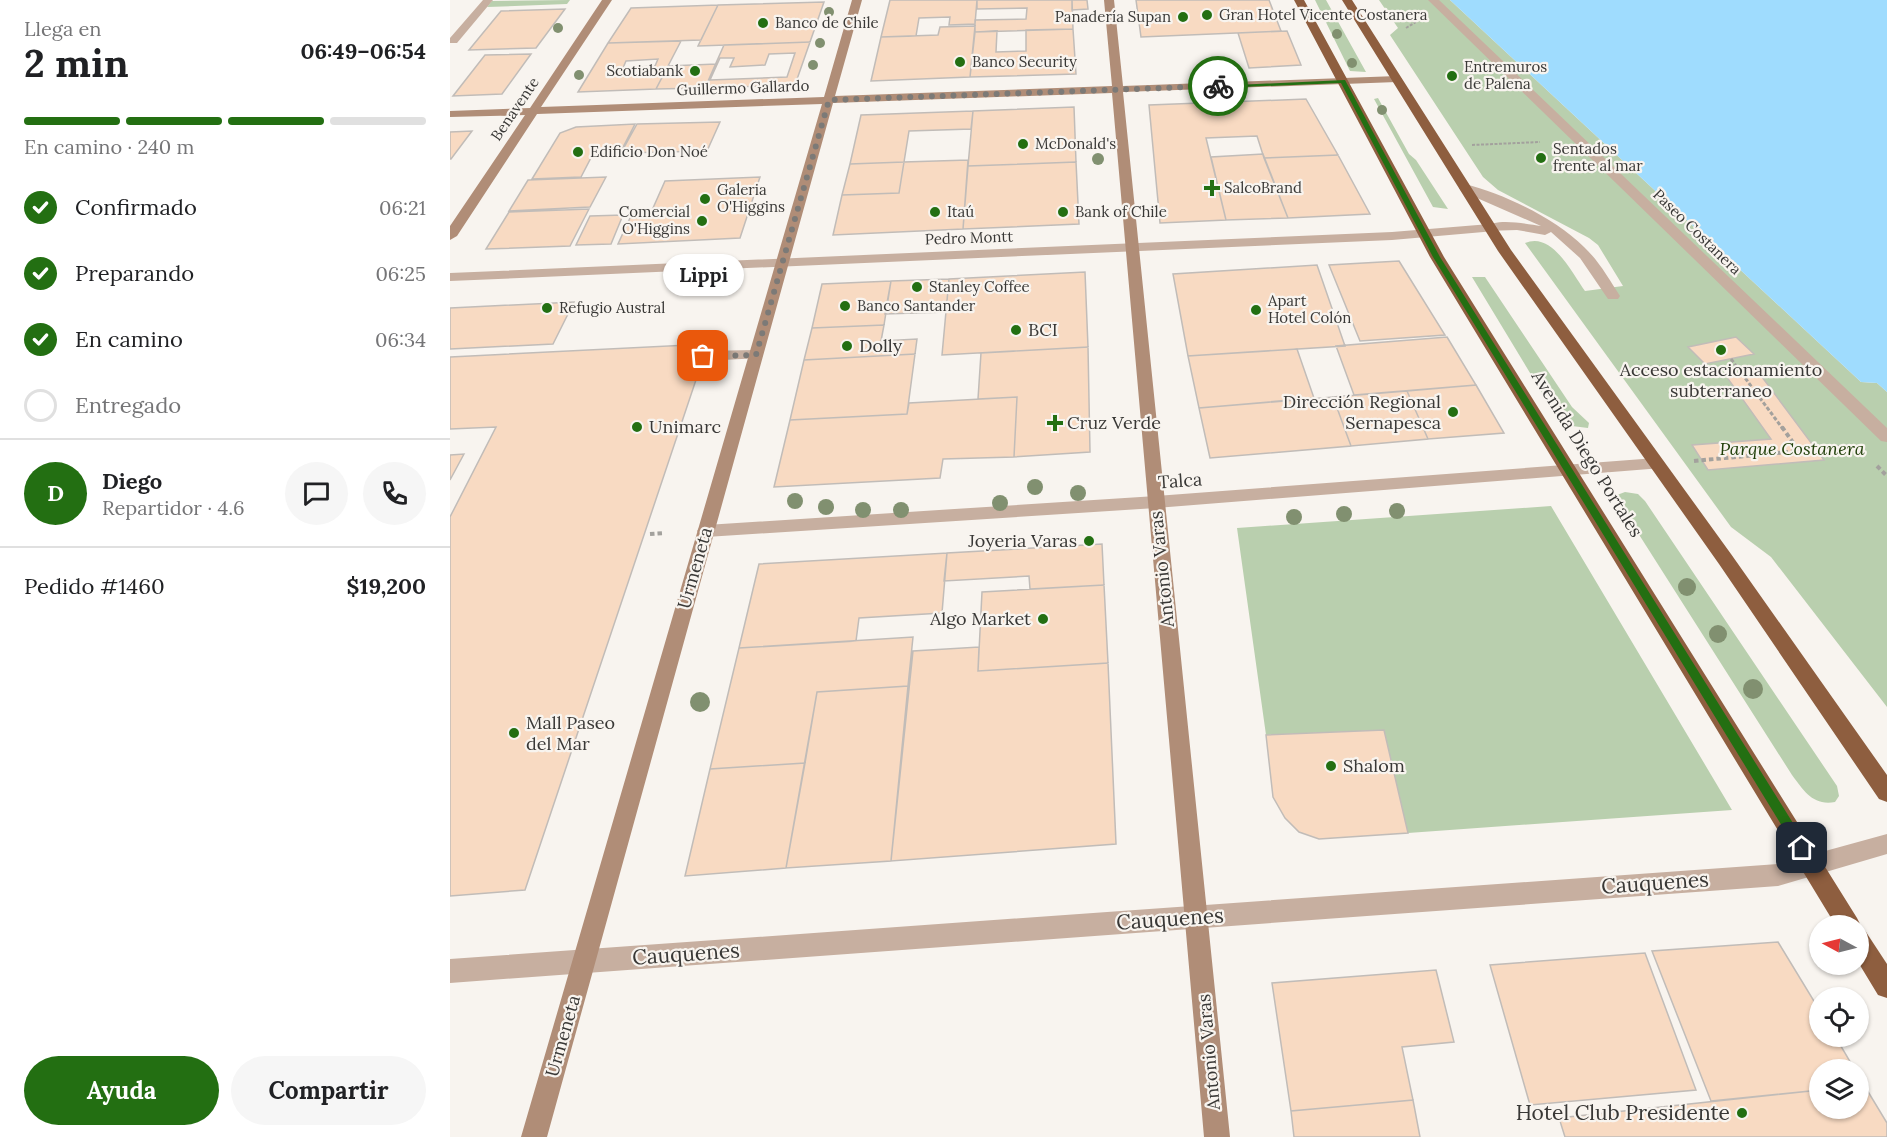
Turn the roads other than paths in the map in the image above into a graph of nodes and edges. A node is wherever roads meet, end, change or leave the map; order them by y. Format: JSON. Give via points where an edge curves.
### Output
{"nodes":[{"id":1,"x":488,"y":0,"type":"edge"},
{"id":2,"x":607,"y":0,"type":"edge"},
{"id":3,"x":857,"y":0,"type":"edge"},
{"id":4,"x":1109,"y":0,"type":"edge"},
{"id":5,"x":1299,"y":0,"type":"edge"},
{"id":6,"x":1347,"y":0,"type":"edge"},
{"id":7,"x":1433,"y":0,"type":"edge"},
{"id":8,"x":453,"y":41,"type":"dead end"},
{"id":9,"x":1397,"y":79,"type":"junction"},
{"id":10,"x":1342,"y":81,"type":"junction"},
{"id":11,"x":1116,"y":90,"type":"junction"},
{"id":12,"x":829,"y":100,"type":"junction"},
{"id":13,"x":534,"y":111,"type":"junction"},
{"id":14,"x":450,"y":114,"type":"edge"},
{"id":15,"x":1465,"y":188,"type":"junction"},
{"id":16,"x":1490,"y":228,"type":"junction"},
{"id":17,"x":1424,"y":233,"type":"junction"},
{"id":18,"x":450,"y":236,"type":"edge"},
{"id":19,"x":1564,"y":236,"type":"junction"},
{"id":20,"x":1131,"y":247,"type":"junction"},
{"id":21,"x":782,"y":262,"type":"junction"},
{"id":22,"x":450,"y":277,"type":"edge"},
{"id":23,"x":1613,"y":296,"type":"dead end"},
{"id":24,"x":756,"y":355,"type":"junction"},
{"id":25,"x":703,"y":356,"type":"dead end"},
{"id":26,"x":1887,"y":436,"type":"edge"},
{"id":27,"x":1656,"y":464,"type":"junction"},
{"id":28,"x":1570,"y":472,"type":"junction"},
{"id":29,"x":1156,"y":502,"type":"junction"},
{"id":30,"x":706,"y":531,"type":"junction"},
{"id":31,"x":1887,"y":792,"type":"edge"},
{"id":32,"x":1887,"y":844,"type":"edge"},
{"id":33,"x":1813,"y":865,"type":"junction"},
{"id":34,"x":1843,"y":915,"type":"edge"},
{"id":35,"x":1196,"y":917,"type":"junction"},
{"id":36,"x":1869,"y":957,"type":"edge"},
{"id":37,"x":584,"y":961,"type":"junction"},
{"id":38,"x":450,"y":971,"type":"edge"},
{"id":39,"x":1887,"y":986,"type":"edge"},
{"id":40,"x":534,"y":1137,"type":"edge"},
{"id":41,"x":1217,"y":1137,"type":"edge"}],
"edges":[{"from":1,"to":8,"type":"street"},
{"from":2,"to":13,"type":"main road","name":"Benavente"},
{"from":3,"to":12,"type":"main road","name":"Urmeneta"},
{"from":4,"to":11,"type":"main road","name":"Antonio Varas"},
{"from":5,"to":10,"type":"highway","name":"Avenida Diego Portales"},
{"from":6,"to":9,"type":"highway"},
{"from":7,"to":26,"type":"street","name":"Paseo Costanera"},
{"from":9,"to":10,"type":"main road","name":"Guillermo Gallardo"},
{"from":9,"to":15,"type":"highway"},
{"from":10,"to":11,"type":"main road","name":"Guillermo Gallardo"},
{"from":10,"to":17,"type":"highway","name":"Avenida Diego Portales"},
{"from":11,"to":12,"type":"main road","name":"Guillermo Gallardo"},
{"from":11,"to":20,"type":"main road","name":"Antonio Varas"},
{"from":12,"to":13,"type":"main road","name":"Guillermo Gallardo"},
{"from":12,"to":21,"type":"main road","name":"Urmeneta"},
{"from":13,"to":14,"type":"main road","name":"Guillermo Gallardo"},
{"from":13,"to":18,"type":"main road","name":"Benavente"},
{"from":15,"to":16,"type":"highway"},
{"from":15,"to":19,"type":"street"},
{"from":16,"to":17,"type":"street","name":"Pedro Montt"},
{"from":16,"to":19,"type":"street","name":"Pedro Montt","via":[[1518,226]]},
{"from":16,"to":27,"type":"highway"},
{"from":17,"to":20,"type":"street","name":"Pedro Montt"},
{"from":17,"to":28,"type":"highway","name":"Avenida Diego Portales"},
{"from":19,"to":23,"type":"street","via":[[1581,251]]},
{"from":20,"to":21,"type":"street","name":"Pedro Montt"},
{"from":20,"to":29,"type":"main road","name":"Antonio Varas"},
{"from":21,"to":22,"type":"street","name":"Pedro Montt"},
{"from":21,"to":24,"type":"main road","name":"Urmeneta"},
{"from":24,"to":25,"type":"street"},
{"from":24,"to":30,"type":"main road","name":"Urmeneta"},
{"from":27,"to":28,"type":"street","name":"Talca"},
{"from":27,"to":31,"type":"highway"},
{"from":28,"to":29,"type":"street","name":"Talca"},
{"from":28,"to":33,"type":"highway","name":"Avenida Diego Portales"},
{"from":29,"to":30,"type":"street","name":"Talca"},
{"from":29,"to":35,"type":"main road","name":"Antonio Varas"},
{"from":30,"to":37,"type":"main road","name":"Urmeneta"},
{"from":32,"to":33,"type":"street","name":"Cauquenes"},
{"from":33,"to":34,"type":"highway","name":"Avenida Diego Portales"},
{"from":33,"to":35,"type":"street","name":"Cauquenes","via":[[1755,877]]},
{"from":35,"to":37,"type":"street","name":"Cauquenes"},
{"from":35,"to":41,"type":"main road","name":"Antonio Varas"},
{"from":36,"to":39,"type":"highway"},
{"from":37,"to":38,"type":"street","name":"Cauquenes"},
{"from":37,"to":40,"type":"main road","name":"Urmeneta"}]}
